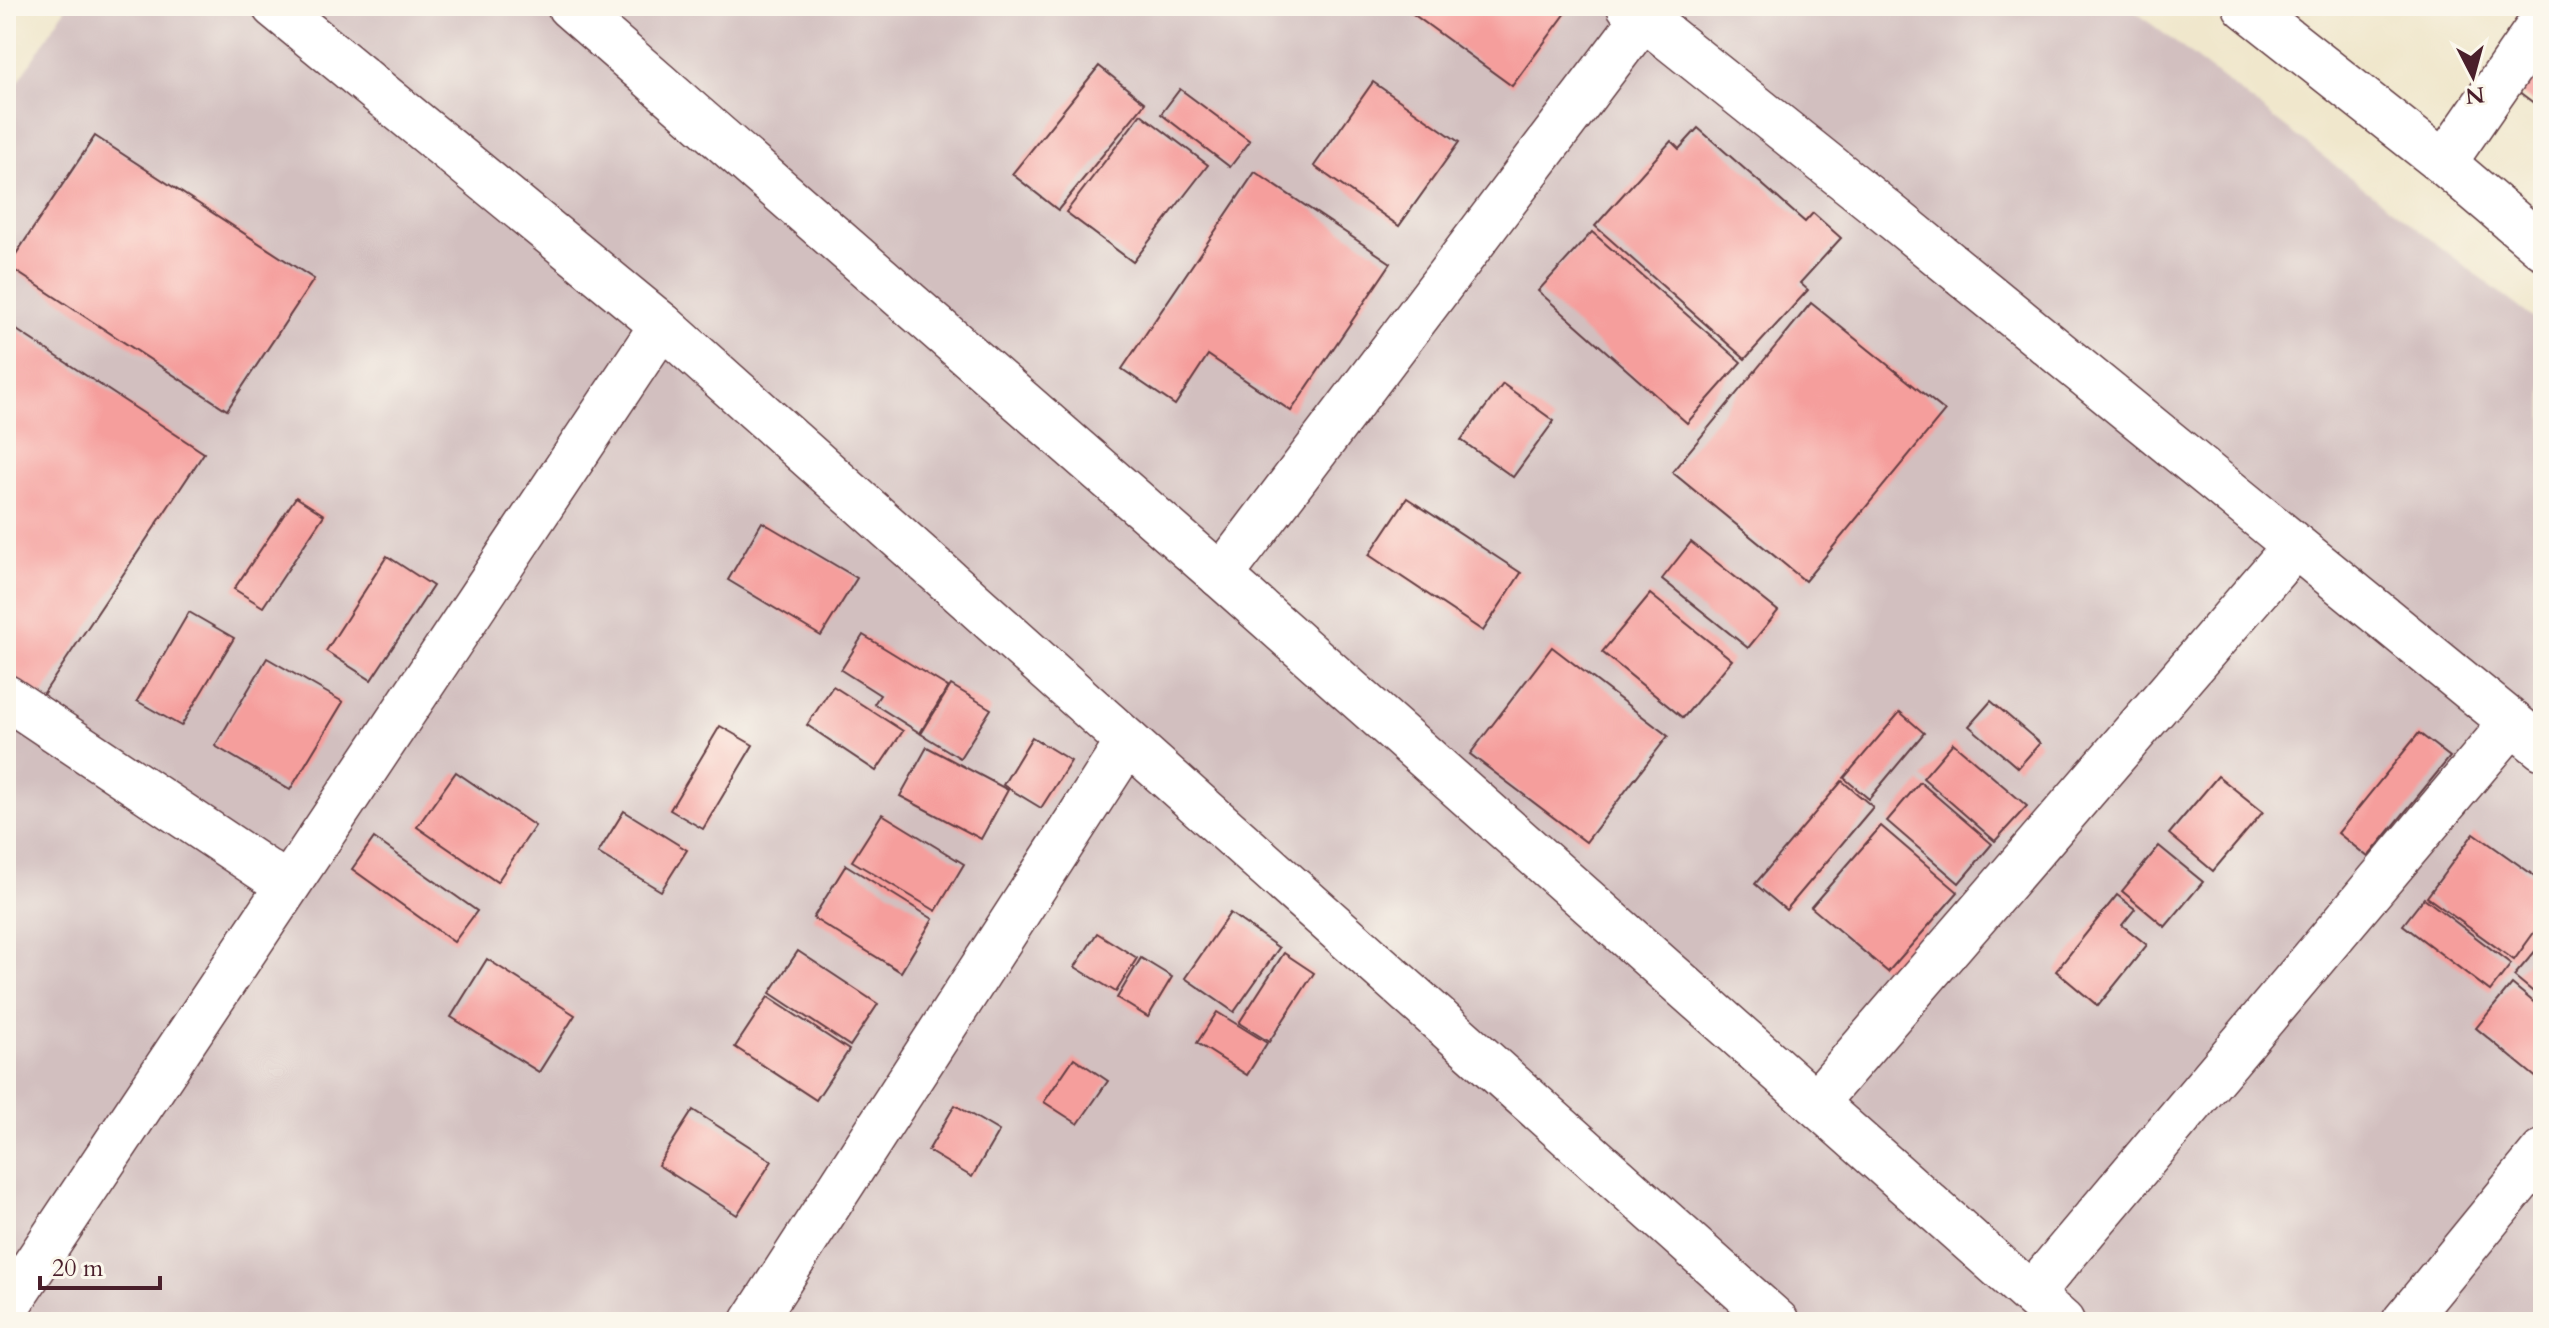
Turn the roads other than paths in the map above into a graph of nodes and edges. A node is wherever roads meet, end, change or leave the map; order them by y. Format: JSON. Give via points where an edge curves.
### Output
{"nodes":[{"id":1,"x":274,"y":6,"type":"edge"},
{"id":2,"x":569,"y":6,"type":"edge"},
{"id":3,"x":2253,"y":9,"type":"edge"},
{"id":4,"x":1636,"y":12,"type":"edge"},
{"id":5,"x":2543,"y":20,"type":"edge"},
{"id":6,"x":2444,"y":163,"type":"junction"},
{"id":7,"x":2543,"y":247,"type":"edge"},
{"id":8,"x":662,"y":325,"type":"junction"},
{"id":9,"x":2295,"y":546,"type":"junction"},
{"id":10,"x":1221,"y":576,"type":"junction"},
{"id":11,"x":6,"y":697,"type":"edge"},
{"id":12,"x":2528,"y":736,"type":"edge"},
{"id":13,"x":1128,"y":742,"type":"junction"},
{"id":14,"x":287,"y":885,"type":"junction"},
{"id":15,"x":1815,"y":1103,"type":"junction"},
{"id":16,"x":2543,"y":1152,"type":"edge"},
{"id":17,"x":6,"y":1308,"type":"edge"},
{"id":18,"x":2046,"y":1308,"type":"edge"},
{"id":19,"x":753,"y":1322,"type":"edge"},
{"id":20,"x":1777,"y":1322,"type":"edge"},
{"id":21,"x":2404,"y":1322,"type":"edge"}],
"edges":[{"from":1,"to":8,"type":"street"},
{"from":2,"to":10,"type":"street"},
{"from":3,"to":6,"type":"street"},
{"from":4,"to":9,"type":"street"},
{"from":4,"to":10,"type":"street"},
{"from":5,"to":6,"type":"street"},
{"from":6,"to":7,"type":"street"},
{"from":8,"to":13,"type":"street"},
{"from":8,"to":14,"type":"street"},
{"from":9,"to":12,"type":"street"},
{"from":9,"to":15,"type":"street"},
{"from":10,"to":15,"type":"street"},
{"from":11,"to":14,"type":"street"},
{"from":12,"to":18,"type":"street"},
{"from":13,"to":19,"type":"street"},
{"from":13,"to":20,"type":"street"},
{"from":14,"to":17,"type":"street"},
{"from":15,"to":18,"type":"street"},
{"from":16,"to":21,"type":"street"}]}
